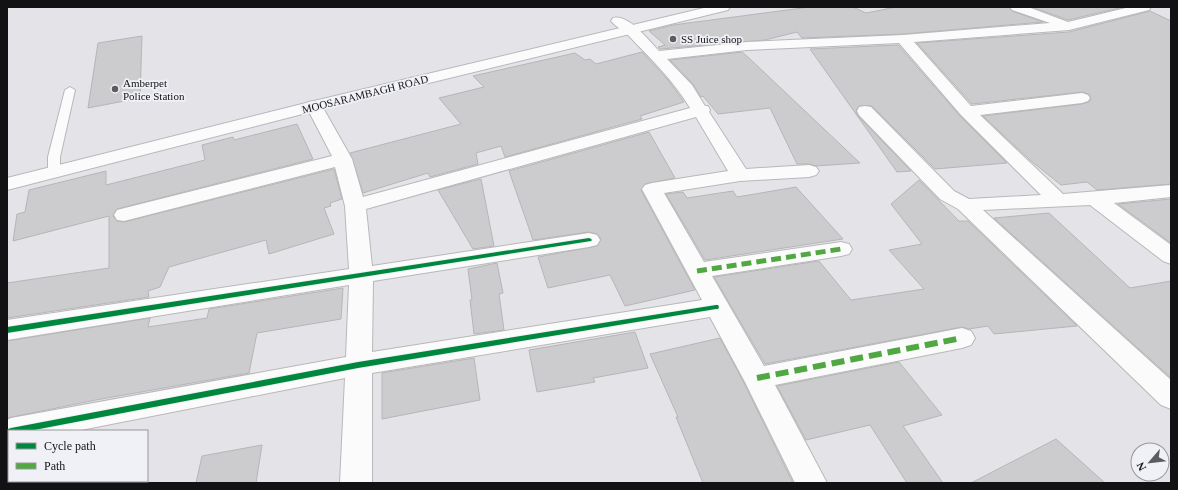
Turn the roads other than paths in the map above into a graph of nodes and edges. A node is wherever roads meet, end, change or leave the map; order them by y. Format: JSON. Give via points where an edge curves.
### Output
{"nodes":[{"id":1,"x":677,"y":7,"type":"edge"},
{"id":2,"x":724,"y":7,"type":"edge"},
{"id":3,"x":1016,"y":7,"type":"edge"},
{"id":4,"x":1145,"y":7,"type":"edge"},
{"id":5,"x":624,"y":25,"type":"junction"},
{"id":6,"x":1070,"y":26,"type":"junction"},
{"id":7,"x":903,"y":39,"type":"junction"},
{"id":8,"x":656,"y":56,"type":"junction"},
{"id":9,"x":70,"y":90,"type":"dead end"},
{"id":10,"x":1082,"y":98,"type":"dead end"},
{"id":11,"x":314,"y":106,"type":"junction"},
{"id":12,"x":702,"y":110,"type":"junction"},
{"id":13,"x":865,"y":111,"type":"dead end"},
{"id":14,"x":967,"y":111,"type":"junction"},
{"id":15,"x":343,"y":159,"type":"junction"},
{"id":16,"x":54,"y":165,"type":"junction"},
{"id":17,"x":7,"y":169,"type":"edge"},
{"id":18,"x":809,"y":171,"type":"dead end"},
{"id":19,"x":740,"y":175,"type":"junction"},
{"id":20,"x":7,"y":184,"type":"edge"},
{"id":21,"x":1171,"y":191,"type":"edge"},
{"id":22,"x":1096,"y":199,"type":"junction"},
{"id":23,"x":1058,"y":201,"type":"junction"},
{"id":24,"x":965,"y":205,"type":"junction"},
{"id":25,"x":355,"y":206,"type":"junction"},
{"id":26,"x":124,"y":215,"type":"dead end"},
{"id":27,"x":589,"y":240,"type":"dead end"},
{"id":28,"x":841,"y":249,"type":"dead end"},
{"id":29,"x":1171,"y":256,"type":"edge"},
{"id":30,"x":697,"y":271,"type":"junction"},
{"id":31,"x":361,"y":276,"type":"junction"},
{"id":32,"x":716,"y":307,"type":"junction"},
{"id":33,"x":7,"y":330,"type":"edge"},
{"id":34,"x":962,"y":338,"type":"dead end"},
{"id":35,"x":358,"y":365,"type":"junction"},
{"id":36,"x":756,"y":378,"type":"junction"},
{"id":37,"x":1171,"y":397,"type":"edge"},
{"id":38,"x":14,"y":430,"type":"edge"},
{"id":39,"x":356,"y":483,"type":"edge"},
{"id":40,"x":811,"y":483,"type":"edge"}],
"edges":[{"from":1,"to":5,"type":"street","name":"MOOSARAMBAGH ROAD"},
{"from":2,"to":5,"type":"street","name":"MOOSARAMBAGH ROAD"},
{"from":3,"to":6,"type":"street"},
{"from":4,"to":6,"type":"street"},
{"from":5,"to":8,"type":"street"},
{"from":5,"to":11,"type":"street","name":"MOOSARAMBAGH ROAD"},
{"from":5,"to":16,"type":"street","name":"MOOSARAMBAGH ROAD"},
{"from":6,"to":7,"type":"street"},
{"from":7,"to":8,"type":"street","via":[[747,46]]},
{"from":7,"to":14,"type":"street"},
{"from":8,"to":12,"type":"street","via":[[686,88]]},
{"from":9,"to":16,"type":"lane"},
{"from":10,"to":14,"type":"street"},
{"from":11,"to":15,"type":"street"},
{"from":11,"to":16,"type":"street","name":"MOOSARAMBAGH ROAD"},
{"from":12,"to":19,"type":"street"},
{"from":12,"to":25,"type":"street"},
{"from":13,"to":24,"type":"street","via":[[947,195]]},
{"from":14,"to":23,"type":"street"},
{"from":15,"to":25,"type":"street"},
{"from":15,"to":26,"type":"street"},
{"from":16,"to":17,"type":"street","name":"MOOSARAMBAGH ROAD"},
{"from":16,"to":20,"type":"street","name":"MOOSARAMBAGH ROAD"},
{"from":18,"to":19,"type":"street"},
{"from":19,"to":30,"type":"street","via":[[652,188]]},
{"from":21,"to":22,"type":"street"},
{"from":22,"to":23,"type":"street"},
{"from":22,"to":29,"type":"street"},
{"from":23,"to":24,"type":"street"},
{"from":24,"to":37,"type":"street"},
{"from":25,"to":31,"type":"street"},
{"from":27,"to":31,"type":"street"},
{"from":28,"to":30,"type":"street"},
{"from":30,"to":32,"type":"street"},
{"from":31,"to":33,"type":"street"},
{"from":31,"to":35,"type":"street"},
{"from":32,"to":35,"type":"street"},
{"from":32,"to":36,"type":"street"},
{"from":34,"to":36,"type":"street"},
{"from":35,"to":38,"type":"street"},
{"from":35,"to":39,"type":"street"},
{"from":36,"to":40,"type":"street"}]}
